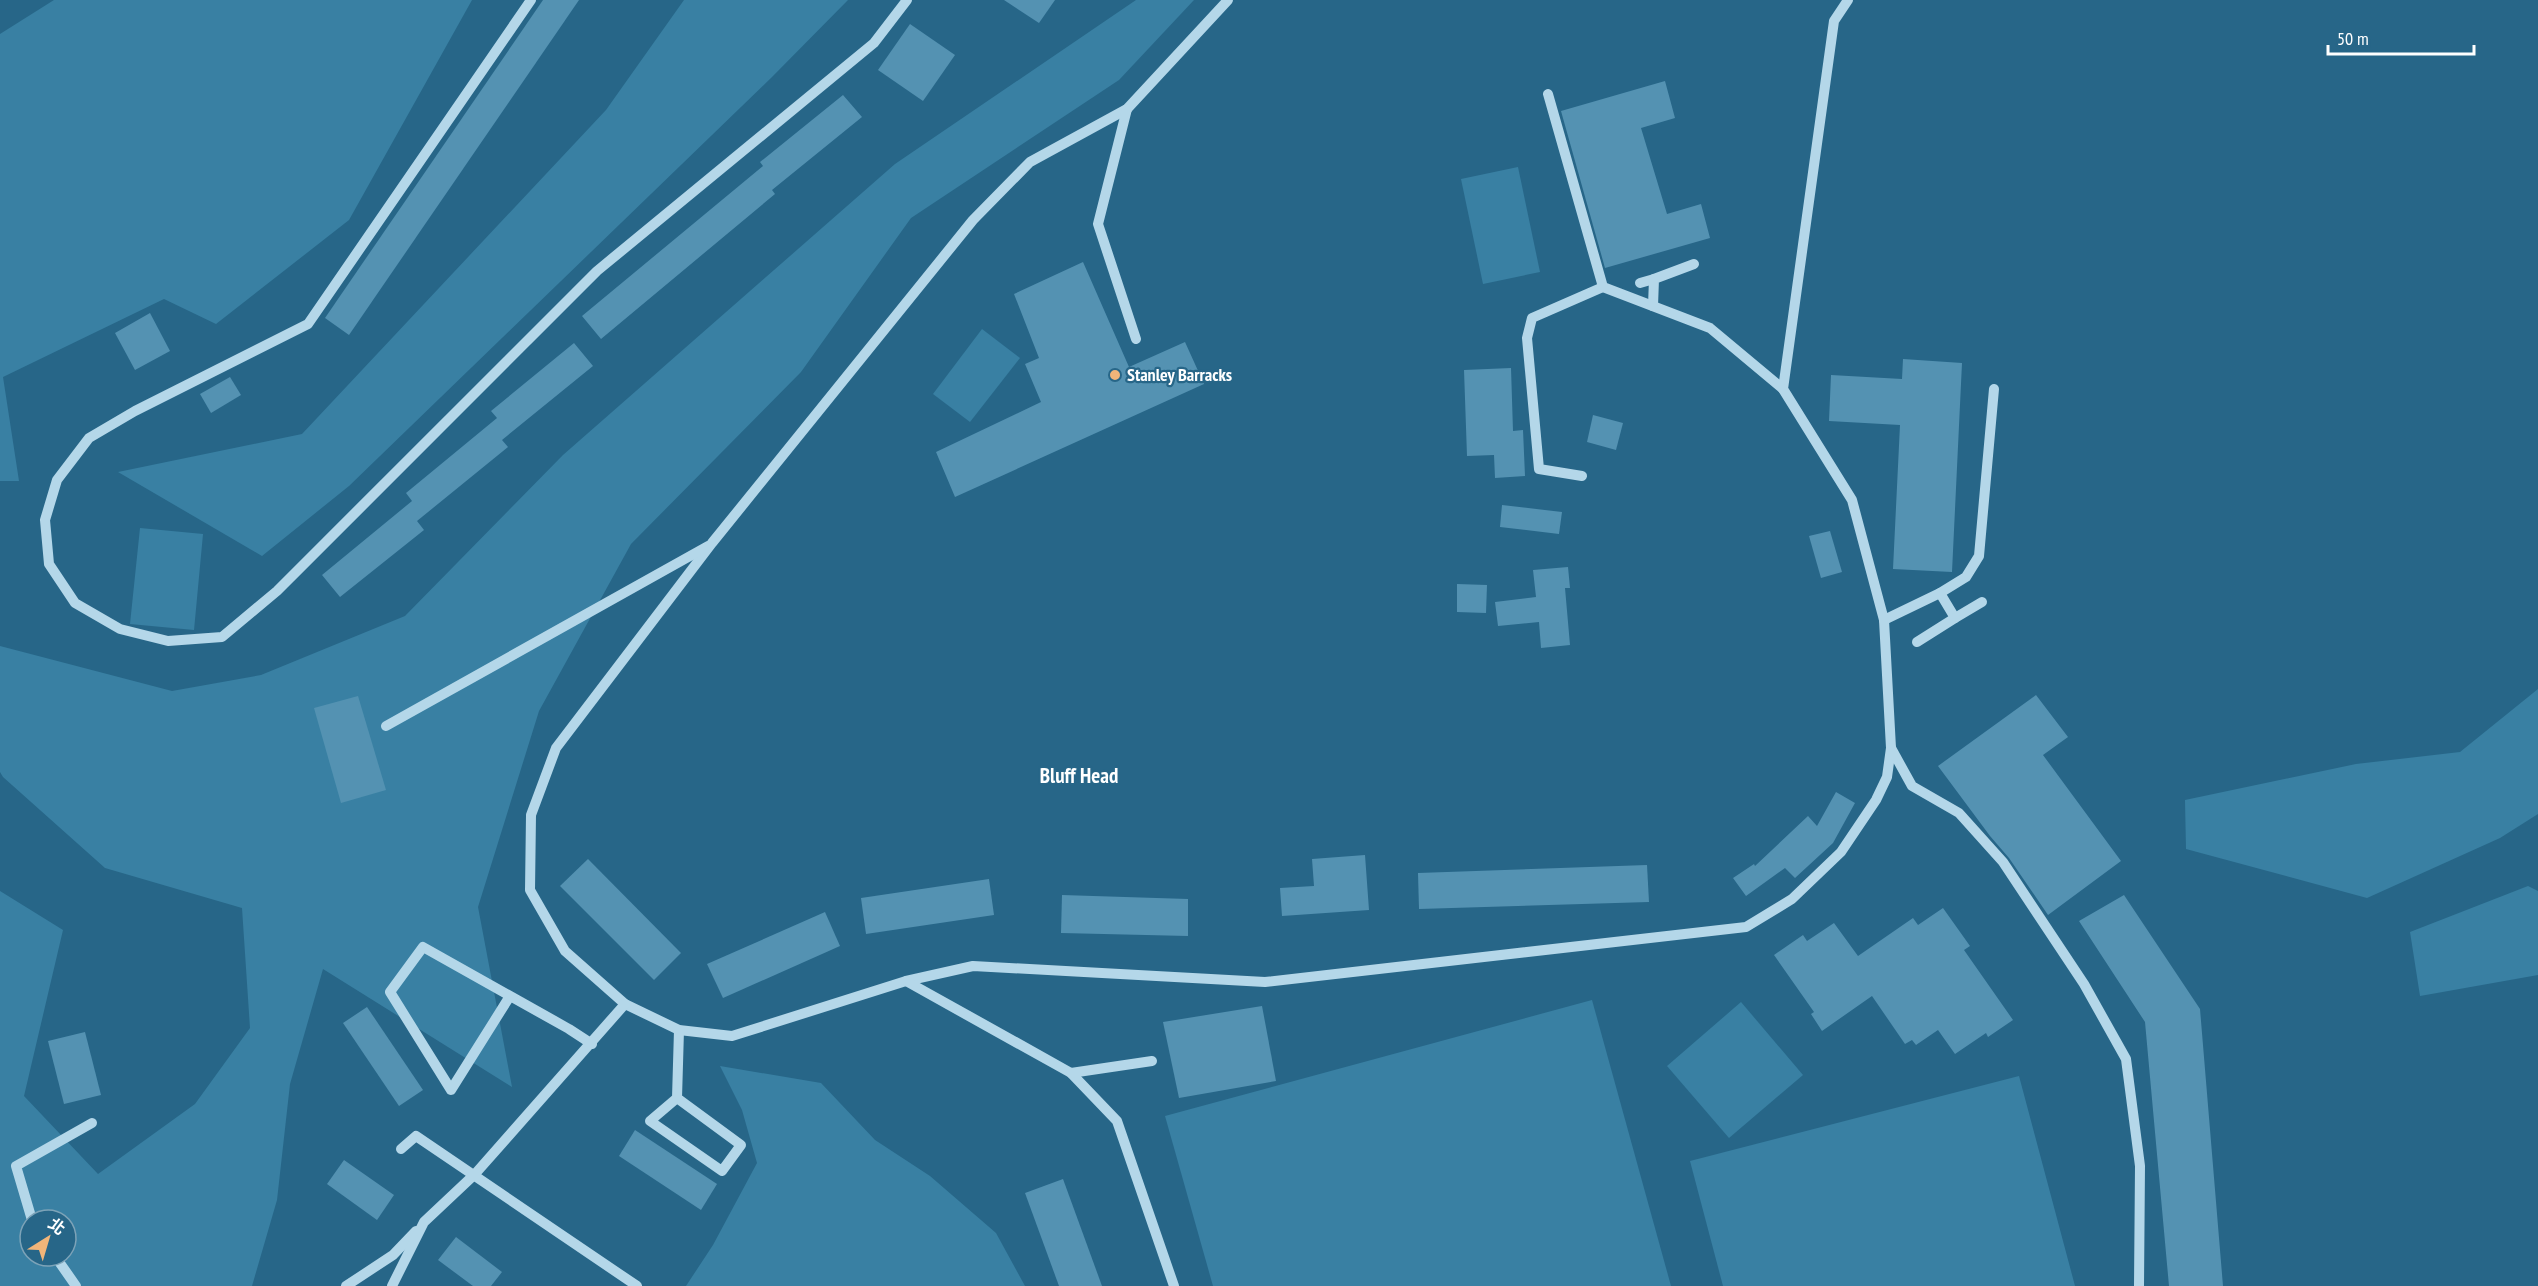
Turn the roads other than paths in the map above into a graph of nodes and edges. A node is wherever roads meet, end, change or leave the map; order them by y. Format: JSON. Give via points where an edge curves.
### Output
{"nodes":[{"id":1,"x":531,"y":0,"type":"edge"},
{"id":2,"x":907,"y":0,"type":"edge"},
{"id":3,"x":1228,"y":0,"type":"edge"},
{"id":4,"x":1848,"y":0,"type":"edge"},
{"id":5,"x":1548,"y":94,"type":"dead end"},
{"id":6,"x":1127,"y":109,"type":"junction"},
{"id":7,"x":1694,"y":264,"type":"dead end"},
{"id":8,"x":1654,"y":279,"type":"junction"},
{"id":9,"x":1640,"y":283,"type":"dead end"},
{"id":10,"x":1603,"y":287,"type":"junction"},
{"id":11,"x":1653,"y":306,"type":"junction"},
{"id":12,"x":1136,"y":339,"type":"dead end"},
{"id":13,"x":1783,"y":389,"type":"junction"},
{"id":14,"x":1994,"y":389,"type":"dead end"},
{"id":15,"x":1582,"y":476,"type":"dead end"},
{"id":16,"x":712,"y":543,"type":"junction"},
{"id":17,"x":1940,"y":593,"type":"junction"},
{"id":18,"x":1982,"y":602,"type":"dead end"},
{"id":19,"x":1955,"y":618,"type":"junction"},
{"id":20,"x":1884,"y":620,"type":"junction"},
{"id":21,"x":1917,"y":642,"type":"dead end"},
{"id":22,"x":386,"y":726,"type":"dead end"},
{"id":23,"x":1891,"y":748,"type":"junction"},
{"id":24,"x":906,"y":981,"type":"junction"},
{"id":25,"x":510,"y":996,"type":"junction"},
{"id":26,"x":625,"y":1004,"type":"junction"},
{"id":27,"x":679,"y":1030,"type":"junction"},
{"id":28,"x":592,"y":1044,"type":"junction"},
{"id":29,"x":1152,"y":1061,"type":"dead end"},
{"id":30,"x":1071,"y":1073,"type":"junction"},
{"id":31,"x":677,"y":1098,"type":"junction"},
{"id":32,"x":92,"y":1123,"type":"dead end"},
{"id":33,"x":401,"y":1149,"type":"dead end"},
{"id":34,"x":475,"y":1174,"type":"junction"},
{"id":35,"x":28,"y":1208,"type":"edge"},
{"id":36,"x":424,"y":1222,"type":"junction"},
{"id":37,"x":63,"y":1268,"type":"edge"},
{"id":38,"x":76,"y":1286,"type":"edge"},
{"id":39,"x":346,"y":1286,"type":"edge"},
{"id":40,"x":392,"y":1286,"type":"edge"},
{"id":41,"x":637,"y":1286,"type":"edge"},
{"id":42,"x":1174,"y":1286,"type":"edge"},
{"id":43,"x":2139,"y":1286,"type":"edge"}],
"edges":[{"from":1,"to":2,"type":"lane","via":[[308,324],[89,438],[57,480],[45,520],[49,564],[75,603],[120,629],[168,641],[222,637],[277,591],[597,272],[874,43]]},
{"from":3,"to":6,"type":"lane"},
{"from":4,"to":13,"type":"lane","via":[[1834,21]]},
{"from":5,"to":10,"type":"lane"},
{"from":6,"to":12,"type":"lane","via":[[1098,224]]},
{"from":6,"to":16,"type":"lane","via":[[1030,162],[973,220]]},
{"from":7,"to":8,"type":"lane"},
{"from":8,"to":9,"type":"lane"},
{"from":8,"to":11,"type":"lane"},
{"from":10,"to":11,"type":"lane"},
{"from":10,"to":15,"type":"lane","via":[[1532,318],[1527,338],[1539,469]]},
{"from":11,"to":13,"type":"lane","via":[[1710,328]]},
{"from":13,"to":20,"type":"lane","via":[[1852,500]]},
{"from":14,"to":17,"type":"lane","via":[[1978,556],[1966,577]]},
{"from":16,"to":22,"type":"lane"},
{"from":16,"to":26,"type":"lane","via":[[556,748],[531,815],[530,890],[565,951]]},
{"from":17,"to":19,"type":"lane"},
{"from":17,"to":20,"type":"lane"},
{"from":18,"to":19,"type":"lane"},
{"from":19,"to":21,"type":"lane"},
{"from":20,"to":23,"type":"lane"},
{"from":23,"to":24,"type":"lane","via":[[1887,777],[1876,800],[1841,852],[1792,899],[1746,927],[1265,982],[974,966]]},
{"from":23,"to":43,"type":"lane","via":[[1912,786],[1959,813],[2003,862],[2084,984],[2126,1059],[2140,1166]]},
{"from":24,"to":27,"type":"lane","via":[[732,1036]]},
{"from":24,"to":30,"type":"lane"},
{"from":25,"to":25,"type":"lane","via":[[423,947],[390,992],[452,1090]]},
{"from":25,"to":28,"type":"lane"},
{"from":26,"to":27,"type":"lane"},
{"from":26,"to":28,"type":"lane"},
{"from":27,"to":31,"type":"lane"},
{"from":28,"to":34,"type":"lane"},
{"from":29,"to":30,"type":"lane"},
{"from":30,"to":42,"type":"lane","via":[[1117,1120]]},
{"from":31,"to":31,"type":"lane","via":[[741,1145],[722,1171],[650,1121]]},
{"from":32,"to":35,"type":"lane","via":[[16,1166]]},
{"from":33,"to":34,"type":"lane","via":[[416,1136]]},
{"from":34,"to":36,"type":"lane"},
{"from":34,"to":41,"type":"lane"},
{"from":36,"to":39,"type":"lane","via":[[393,1256]]},
{"from":36,"to":40,"type":"lane"},
{"from":37,"to":38,"type":"lane"}]}
